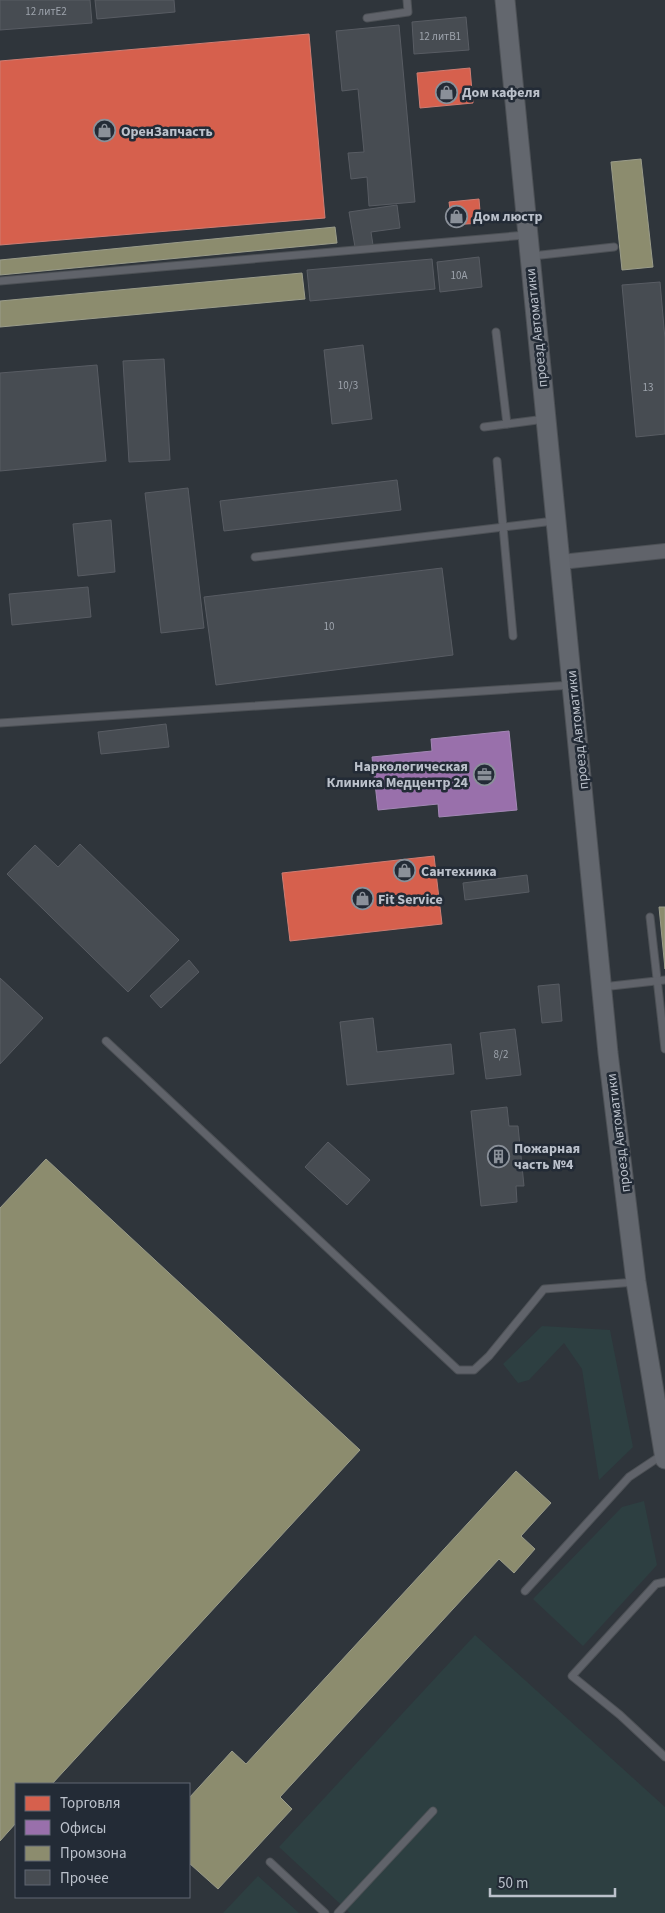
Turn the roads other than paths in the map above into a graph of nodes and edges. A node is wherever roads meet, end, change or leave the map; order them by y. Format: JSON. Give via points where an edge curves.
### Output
{"nodes":[{"id":1,"x":407,"y":0,"type":"edge"},
{"id":2,"x":505,"y":0,"type":"edge"},
{"id":3,"x":367,"y":18,"type":"dead end"},
{"id":4,"x":527,"y":235,"type":"junction"},
{"id":5,"x":614,"y":247,"type":"dead end"},
{"id":6,"x":529,"y":256,"type":"junction"},
{"id":7,"x":0,"y":281,"type":"edge"},
{"id":8,"x":496,"y":332,"type":"dead end"},
{"id":9,"x":546,"y":419,"type":"junction"},
{"id":10,"x":507,"y":424,"type":"junction"},
{"id":11,"x":484,"y":427,"type":"dead end"},
{"id":12,"x":497,"y":461,"type":"dead end"},
{"id":13,"x":556,"y":520,"type":"junction"},
{"id":14,"x":504,"y":527,"type":"junction"},
{"id":15,"x":665,"y":551,"type":"edge"},
{"id":16,"x":254,"y":557,"type":"dead end"},
{"id":17,"x":561,"y":562,"type":"junction"},
{"id":18,"x":513,"y":636,"type":"dead end"},
{"id":19,"x":573,"y":685,"type":"junction"},
{"id":20,"x":0,"y":723,"type":"edge"},
{"id":21,"x":650,"y":918,"type":"dead end"},
{"id":22,"x":665,"y":980,"type":"edge"},
{"id":23,"x":657,"y":981,"type":"junction"},
{"id":24,"x":602,"y":987,"type":"junction"},
{"id":25,"x":106,"y":1041,"type":"dead end"},
{"id":26,"x":665,"y":1049,"type":"edge"},
{"id":27,"x":636,"y":1282,"type":"junction"},
{"id":28,"x":662,"y":1423,"type":"edge"},
{"id":29,"x":665,"y":1456,"type":"edge"},
{"id":30,"x":665,"y":1582,"type":"edge"},
{"id":31,"x":525,"y":1591,"type":"dead end"},
{"id":32,"x":665,"y":1758,"type":"edge"},
{"id":33,"x":432,"y":1811,"type":"dead end"},
{"id":34,"x":270,"y":1862,"type":"dead end"},
{"id":35,"x":326,"y":1913,"type":"edge"},
{"id":36,"x":338,"y":1913,"type":"edge"}],
"edges":[{"from":1,"to":3,"type":"lane","via":[[408,12]]},
{"from":2,"to":4,"type":"main road","name":"проезд Автоматики"},
{"from":4,"to":6,"type":"main road","name":"проезд Автоматики"},
{"from":4,"to":7,"type":"lane"},
{"from":5,"to":6,"type":"lane"},
{"from":6,"to":9,"type":"main road","name":"проезд Автоматики"},
{"from":8,"to":10,"type":"lane"},
{"from":9,"to":10,"type":"lane"},
{"from":9,"to":13,"type":"main road","name":"проезд Автоматики"},
{"from":10,"to":11,"type":"lane"},
{"from":12,"to":14,"type":"lane"},
{"from":13,"to":14,"type":"lane"},
{"from":13,"to":17,"type":"main road","name":"проезд Автоматики"},
{"from":14,"to":16,"type":"lane"},
{"from":14,"to":18,"type":"lane"},
{"from":15,"to":17,"type":"street"},
{"from":17,"to":19,"type":"main road","name":"проезд Автоматики"},
{"from":19,"to":20,"type":"lane"},
{"from":19,"to":24,"type":"main road","name":"проезд Автоматики"},
{"from":21,"to":23,"type":"lane"},
{"from":22,"to":23,"type":"lane"},
{"from":23,"to":24,"type":"lane"},
{"from":23,"to":26,"type":"lane"},
{"from":24,"to":27,"type":"main road","name":"проезд Автоматики"},
{"from":25,"to":27,"type":"lane","via":[[458,1370],[474,1370],[489,1356],[544,1289]]},
{"from":27,"to":28,"type":"main road","name":"проезд Автоматики"},
{"from":28,"to":29,"type":"main road","name":"проезд Автоматики"},
{"from":29,"to":31,"type":"lane","via":[[629,1477]]},
{"from":30,"to":32,"type":"lane","via":[[656,1584],[572,1676]]},
{"from":33,"to":36,"type":"lane"},
{"from":34,"to":35,"type":"lane"}]}
